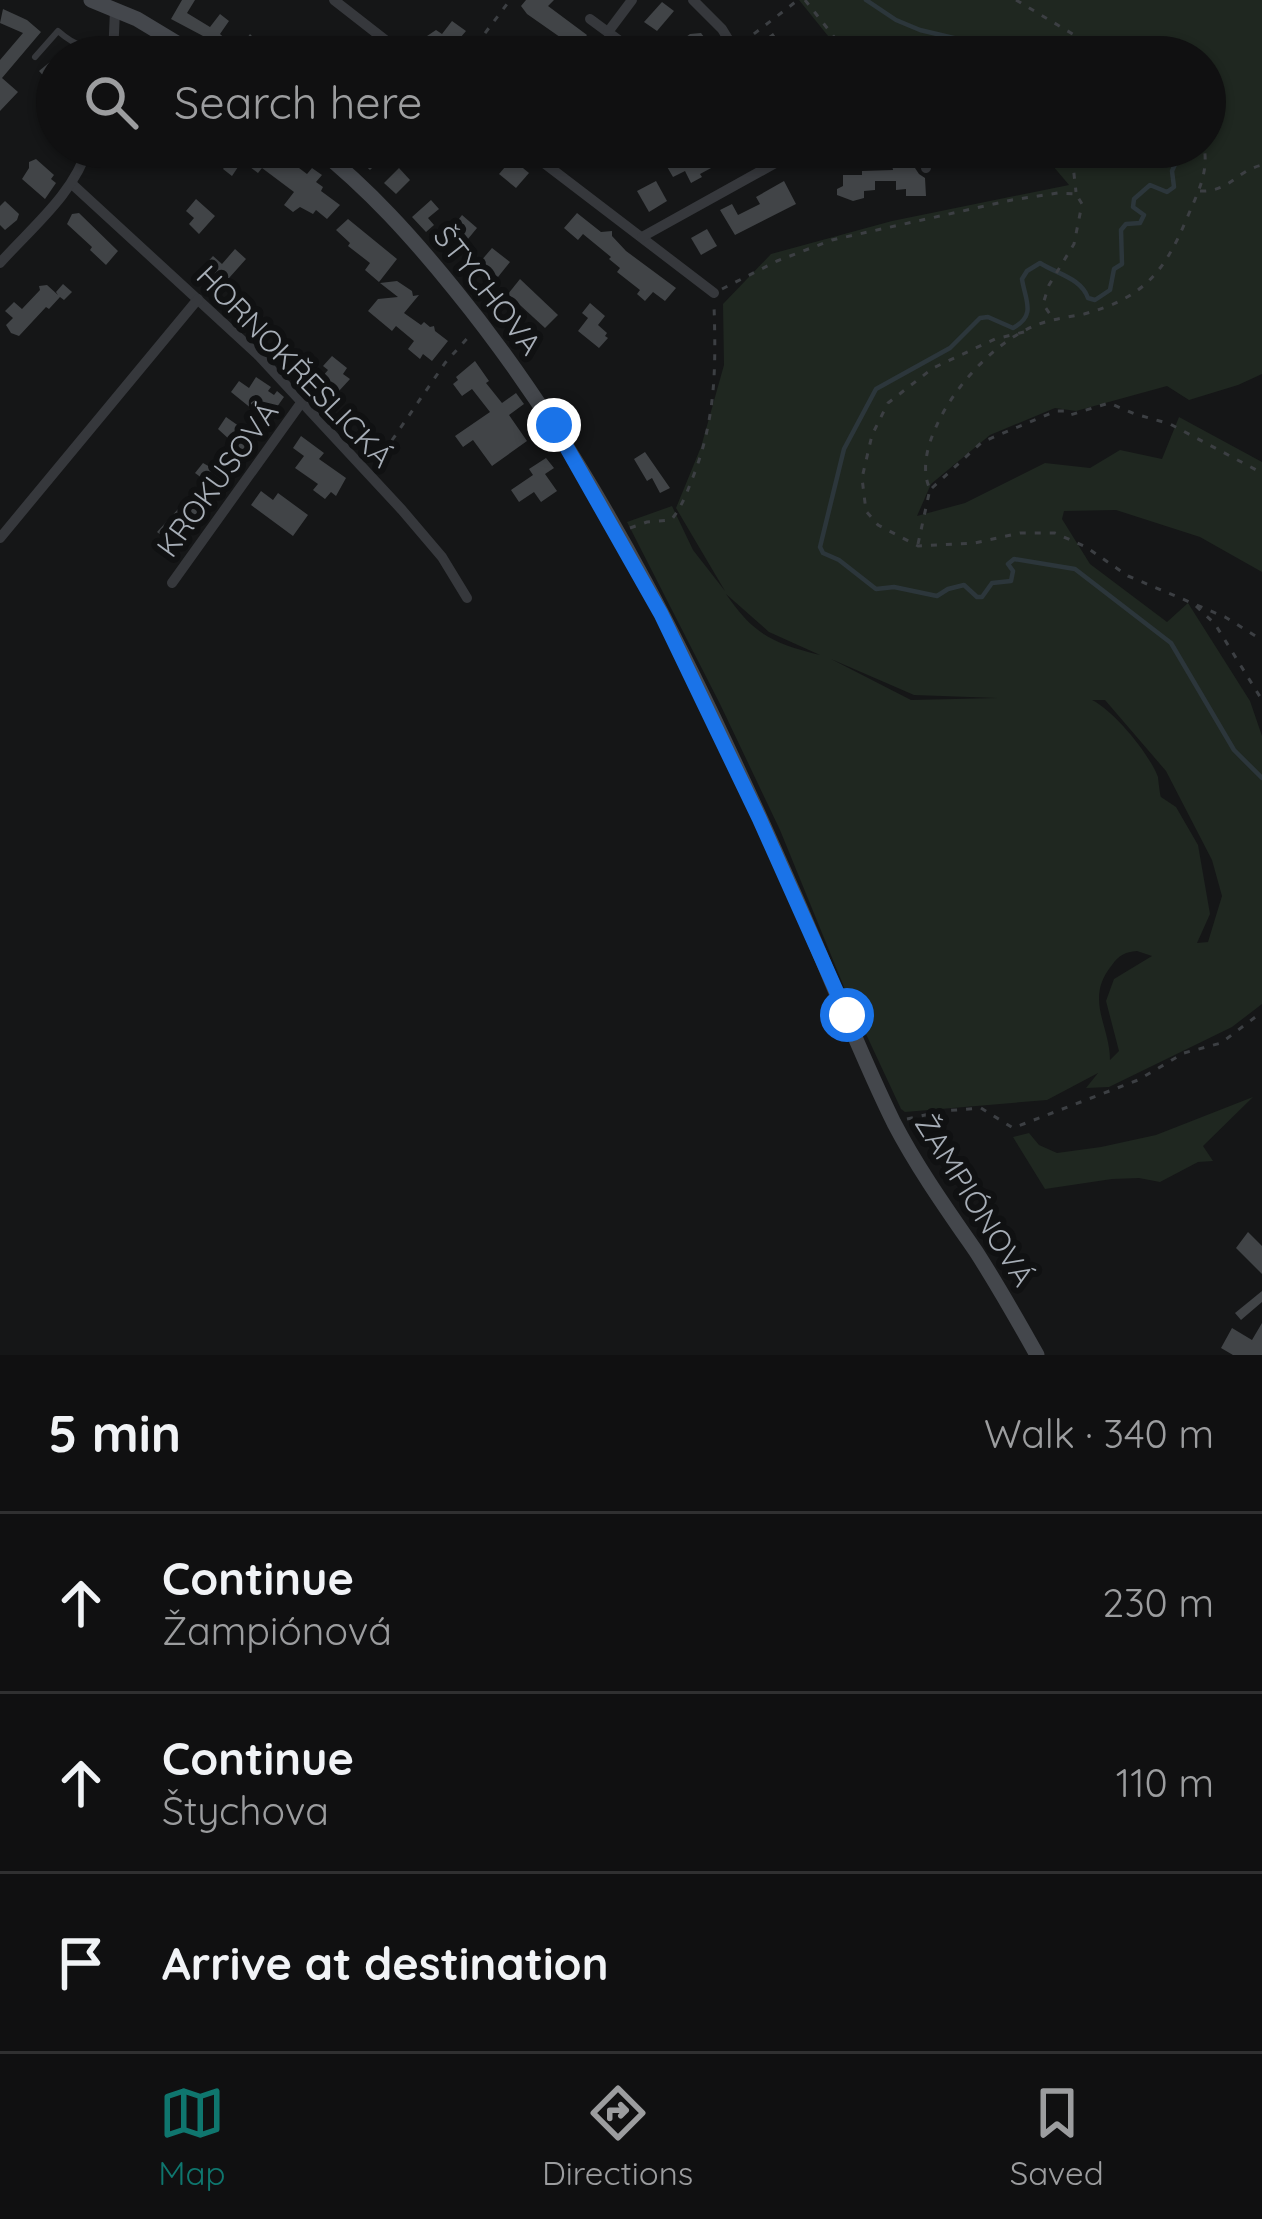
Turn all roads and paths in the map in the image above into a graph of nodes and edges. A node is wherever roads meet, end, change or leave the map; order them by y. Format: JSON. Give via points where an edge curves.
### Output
{"nodes":[{"id":1,"x":94,"y":0,"type":"edge"},
{"id":2,"x":334,"y":0,"type":"edge"},
{"id":3,"x":510,"y":0,"type":"edge"},
{"id":4,"x":632,"y":0,"type":"edge"},
{"id":5,"x":693,"y":0,"type":"edge"},
{"id":6,"x":801,"y":0,"type":"edge"},
{"id":7,"x":1016,"y":0,"type":"edge"},
{"id":8,"x":115,"y":10,"type":"junction"},
{"id":9,"x":590,"y":19,"type":"dead end"},
{"id":10,"x":608,"y":32,"type":"junction"},
{"id":11,"x":112,"y":36,"type":"edge"},
{"id":12,"x":168,"y":36,"type":"edge"},
{"id":13,"x":380,"y":36,"type":"edge"},
{"id":14,"x":482,"y":36,"type":"edge"},
{"id":15,"x":613,"y":36,"type":"edge"},
{"id":16,"x":726,"y":36,"type":"edge"},
{"id":17,"x":758,"y":36,"type":"edge"},
{"id":18,"x":832,"y":36,"type":"edge"},
{"id":19,"x":1077,"y":36,"type":"edge"},
{"id":20,"x":1262,"y":165,"type":"edge"},
{"id":21,"x":82,"y":168,"type":"edge"},
{"id":22,"x":341,"y":168,"type":"edge"},
{"id":23,"x":552,"y":168,"type":"edge"},
{"id":24,"x":760,"y":168,"type":"edge"},
{"id":25,"x":1073,"y":168,"type":"edge"},
{"id":26,"x":1205,"y":168,"type":"edge"},
{"id":27,"x":73,"y":184,"type":"junction"},
{"id":28,"x":1198,"y":191,"type":"junction"},
{"id":29,"x":1076,"y":194,"type":"junction"},
{"id":30,"x":642,"y":237,"type":"junction"},
{"id":31,"x":0,"y":263,"type":"edge"},
{"id":32,"x":714,"y":293,"type":"junction"},
{"id":33,"x":198,"y":299,"type":"junction"},
{"id":34,"x":1054,"y":320,"type":"junction"},
{"id":35,"x":482,"y":322,"type":"junction"},
{"id":36,"x":1024,"y":332,"type":"junction"},
{"id":37,"x":301,"y":403,"type":"junction"},
{"id":38,"x":1262,"y":473,"type":"edge"},
{"id":39,"x":368,"y":475,"type":"junction"},
{"id":40,"x":931,"y":489,"type":"junction"},
{"id":41,"x":617,"y":533,"type":"junction"},
{"id":42,"x":0,"y":538,"type":"edge"},
{"id":43,"x":918,"y":546,"type":"junction"},
{"id":44,"x":172,"y":583,"type":"dead end"},
{"id":45,"x":467,"y":598,"type":"dead end"},
{"id":46,"x":1190,"y":600,"type":"junction"},
{"id":47,"x":661,"y":614,"type":"joint"},
{"id":48,"x":1262,"y":640,"type":"edge"},
{"id":49,"x":1262,"y":700,"type":"edge"},
{"id":50,"x":1262,"y":1012,"type":"edge"},
{"id":51,"x":894,"y":1122,"type":"junction"},
{"id":52,"x":1037,"y":1355,"type":"edge"}],
"edges":[{"from":1,"to":8,"type":"street"},
{"from":2,"to":13,"type":"street"},
{"from":3,"to":14,"type":"path"},
{"from":4,"to":10,"type":"street"},
{"from":5,"to":16,"type":"street"},
{"from":6,"to":17,"type":"path"},
{"from":6,"to":18,"type":"path"},
{"from":7,"to":19,"type":"path"},
{"from":8,"to":11,"type":"street"},
{"from":8,"to":12,"type":"street"},
{"from":9,"to":10,"type":"street"},
{"from":10,"to":15,"type":"street"},
{"from":20,"to":28,"type":"path","via":[[1216,191]]},
{"from":21,"to":27,"type":"street"},
{"from":22,"to":35,"type":"street","name":"ŠTYCHOVA","via":[[411,235]]},
{"from":23,"to":30,"type":"street"},
{"from":24,"to":30,"type":"street"},
{"from":25,"to":29,"type":"path"},
{"from":26,"to":28,"type":"path"},
{"from":27,"to":31,"type":"street"},
{"from":27,"to":33,"type":"street","name":"HORNOKŘESLICKÁ"},
{"from":28,"to":34,"type":"path","via":[[1155,278],[1116,303]]},
{"from":29,"to":32,"type":"path","via":[[832,240]]},
{"from":29,"to":34,"type":"path","via":[[1082,204],[1074,244],[1043,304]]},
{"from":30,"to":32,"type":"street"},
{"from":32,"to":41,"type":"path","via":[[711,416],[680,509],[671,520]]},
{"from":33,"to":37,"type":"street","name":"HORNOKŘESLICKÁ"},
{"from":33,"to":42,"type":"street"},
{"from":34,"to":36,"type":"path"},
{"from":35,"to":39,"type":"path"},
{"from":35,"to":41,"type":"street","name":"ŠTYCHOVA","via":[[564,439]]},
{"from":36,"to":40,"type":"path","via":[[983,362],[943,412],[929,442]]},
{"from":36,"to":43,"type":"path","via":[[933,368],[888,403],[872,435],[862,478],[866,511]]},
{"from":37,"to":39,"type":"street","name":"HORNOKŘESLICKÁ"},
{"from":37,"to":44,"type":"street","name":"KROKUSOVÁ"},
{"from":38,"to":40,"type":"path","via":[[1109,403],[1070,415],[1056,411],[991,437]]},
{"from":39,"to":45,"type":"street","name":"HORNOKŘESLICKÁ","via":[[442,557]]},
{"from":40,"to":43,"type":"path"},
{"from":41,"to":47,"type":"street","name":"ŠTYCHOVA"},
{"from":43,"to":46,"type":"path","via":[[1055,533]]},
{"from":46,"to":48,"type":"path"},
{"from":46,"to":49,"type":"path","via":[[1215,624]]},
{"from":47,"to":51,"type":"street","name":"ŽAMPIÓNOVÁ"},
{"from":50,"to":51,"type":"path","via":[[1222,1043],[1013,1128],[981,1108]]},
{"from":51,"to":52,"type":"street","name":"ŽAMPIÓNOVÁ"}]}
